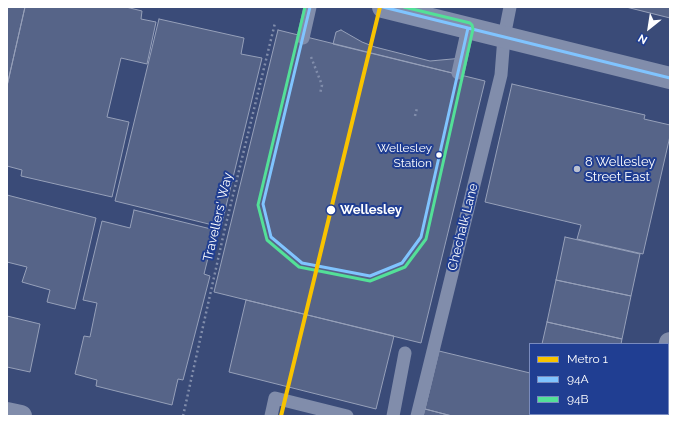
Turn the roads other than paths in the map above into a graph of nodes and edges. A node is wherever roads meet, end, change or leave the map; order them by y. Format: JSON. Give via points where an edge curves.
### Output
{"nodes":[{"id":1,"x":310,"y":7,"type":"edge"},
{"id":2,"x":510,"y":7,"type":"edge"},
{"id":3,"x":395,"y":8,"type":"edge"},
{"id":4,"x":430,"y":12,"type":"edge"},
{"id":5,"x":468,"y":28,"type":"junction"},
{"id":6,"x":504,"y":37,"type":"junction"},
{"id":7,"x":303,"y":38,"type":"dead end"},
{"id":8,"x":458,"y":73,"type":"dead end"},
{"id":9,"x":670,"y":78,"type":"edge"},
{"id":10,"x":405,"y":353,"type":"dead end"},
{"id":11,"x":7,"y":413,"type":"edge"},
{"id":12,"x":21,"y":416,"type":"edge"},
{"id":13,"x":271,"y":416,"type":"edge"},
{"id":14,"x":347,"y":416,"type":"edge"},
{"id":15,"x":393,"y":416,"type":"edge"},
{"id":16,"x":417,"y":416,"type":"edge"}],
"edges":[{"from":1,"to":7,"type":"lane"},
{"from":2,"to":6,"type":"lane","name":"Chechalk Lane"},
{"from":3,"to":4,"type":"street"},
{"from":4,"to":5,"type":"street"},
{"from":5,"to":6,"type":"street"},
{"from":5,"to":8,"type":"lane"},
{"from":6,"to":9,"type":"street"},
{"from":6,"to":16,"type":"lane","name":"Chechalk Lane","via":[[501,75]]},
{"from":10,"to":15,"type":"lane"},
{"from":11,"to":12,"type":"street"},
{"from":13,"to":14,"type":"lane","via":[[275,398]]}]}
